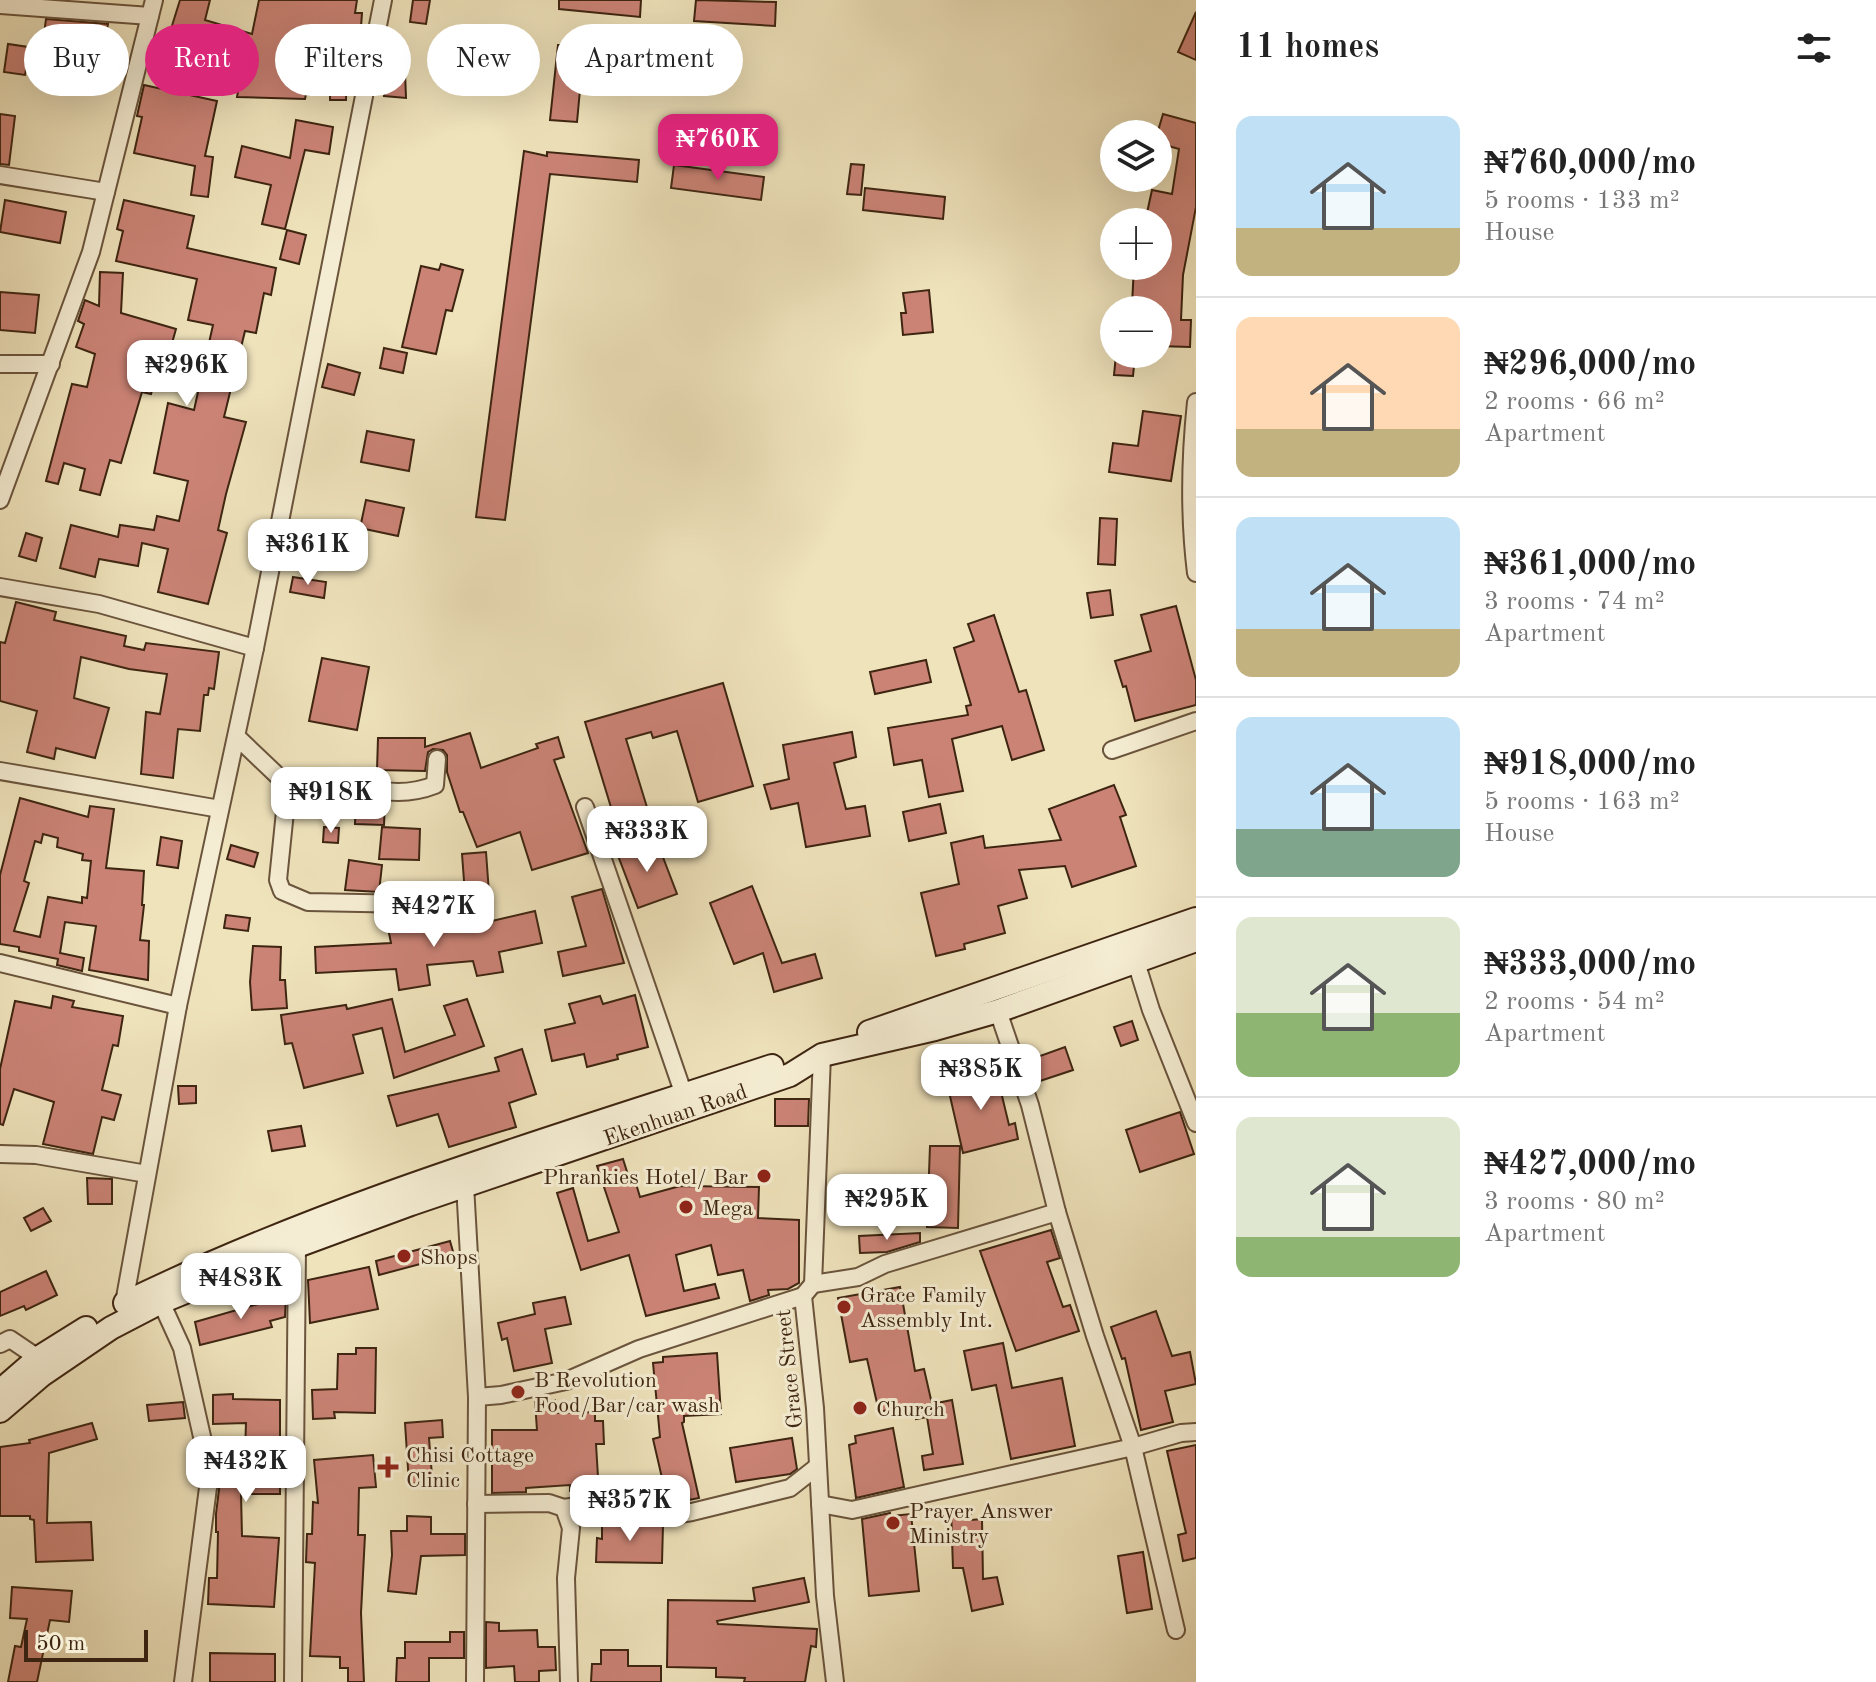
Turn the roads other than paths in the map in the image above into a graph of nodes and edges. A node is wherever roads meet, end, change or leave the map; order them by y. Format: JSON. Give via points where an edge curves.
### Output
{"nodes":[{"id":1,"x":383,"y":0,"type":"edge"},
{"id":2,"x":0,"y":5,"type":"edge"},
{"id":3,"x":152,"y":8,"type":"edge"},
{"id":4,"x":0,"y":175,"type":"edge"},
{"id":5,"x":106,"y":192,"type":"junction"},
{"id":6,"x":0,"y":364,"type":"edge"},
{"id":7,"x":51,"y":364,"type":"junction"},
{"id":8,"x":1196,"y":402,"type":"edge"},
{"id":9,"x":0,"y":500,"type":"edge"},
{"id":10,"x":1196,"y":573,"type":"edge"},
{"id":11,"x":0,"y":587,"type":"edge"},
{"id":12,"x":255,"y":648,"type":"junction"},
{"id":13,"x":1196,"y":721,"type":"edge"},
{"id":14,"x":237,"y":737,"type":"junction"},
{"id":15,"x":1112,"y":750,"type":"dead end"},
{"id":16,"x":437,"y":759,"type":"dead end"},
{"id":17,"x":0,"y":771,"type":"edge"},
{"id":18,"x":284,"y":786,"type":"junction"},
{"id":19,"x":585,"y":807,"type":"dead end"},
{"id":20,"x":220,"y":809,"type":"junction"},
{"id":21,"x":465,"y":905,"type":"dead end"},
{"id":22,"x":1196,"y":919,"type":"edge"},
{"id":23,"x":1196,"y":940,"type":"edge"},
{"id":24,"x":1136,"y":962,"type":"junction"},
{"id":25,"x":0,"y":963,"type":"edge"},
{"id":26,"x":178,"y":1006,"type":"junction"},
{"id":27,"x":998,"y":1011,"type":"junction"},
{"id":28,"x":822,"y":1055,"type":"junction"},
{"id":29,"x":684,"y":1095,"type":"junction"},
{"id":30,"x":1196,"y":1123,"type":"edge"},
{"id":31,"x":0,"y":1154,"type":"edge"},
{"id":32,"x":147,"y":1174,"type":"junction"},
{"id":33,"x":465,"y":1185,"type":"junction"},
{"id":34,"x":1057,"y":1212,"type":"junction"},
{"id":35,"x":297,"y":1246,"type":"junction"},
{"id":36,"x":808,"y":1290,"type":"junction"},
{"id":37,"x":161,"y":1302,"type":"junction"},
{"id":38,"x":124,"y":1303,"type":"junction"},
{"id":39,"x":0,"y":1344,"type":"edge"},
{"id":40,"x":38,"y":1358,"type":"junction"},
{"id":41,"x":0,"y":1391,"type":"edge"},
{"id":42,"x":477,"y":1397,"type":"junction"},
{"id":43,"x":0,"y":1411,"type":"edge"},
{"id":44,"x":1196,"y":1432,"type":"edge"},
{"id":45,"x":1133,"y":1447,"type":"junction"},
{"id":46,"x":818,"y":1466,"type":"junction"},
{"id":47,"x":476,"y":1504,"type":"junction"},
{"id":48,"x":820,"y":1504,"type":"junction"},
{"id":49,"x":564,"y":1508,"type":"junction"},
{"id":50,"x":1176,"y":1630,"type":"dead end"},
{"id":51,"x":183,"y":1682,"type":"edge"},
{"id":52,"x":293,"y":1682,"type":"edge"},
{"id":53,"x":475,"y":1682,"type":"edge"},
{"id":54,"x":569,"y":1682,"type":"edge"},
{"id":55,"x":835,"y":1682,"type":"edge"}],
"edges":[{"from":1,"to":12,"type":"street"},
{"from":2,"to":3,"type":"street"},
{"from":3,"to":5,"type":"street"},
{"from":4,"to":5,"type":"street"},
{"from":5,"to":7,"type":"street"},
{"from":6,"to":7,"type":"street"},
{"from":7,"to":9,"type":"street"},
{"from":8,"to":10,"type":"street","via":[[1190,528]]},
{"from":11,"to":12,"type":"street","via":[[99,604]]},
{"from":12,"to":14,"type":"street"},
{"from":13,"to":15,"type":"street"},
{"from":14,"to":18,"type":"street"},
{"from":14,"to":20,"type":"street"},
{"from":16,"to":18,"type":"street","via":[[435,785],[425,789],[395,793],[338,778]]},
{"from":17,"to":20,"type":"street"},
{"from":18,"to":21,"type":"street","via":[[278,880],[282,891],[308,902]]},
{"from":19,"to":29,"type":"street"},
{"from":20,"to":26,"type":"street"},
{"from":22,"to":29,"type":"main road","name":"Ekenhuan Road"},
{"from":23,"to":24,"type":"main road","name":"Ekenhuan Road"},
{"from":24,"to":27,"type":"main road","name":"Ekenhuan Road"},
{"from":24,"to":30,"type":"street"},
{"from":25,"to":26,"type":"street"},
{"from":26,"to":32,"type":"street"},
{"from":27,"to":28,"type":"main road","name":"Ekenhuan Road"},
{"from":27,"to":34,"type":"street","via":[[1030,1105]]},
{"from":28,"to":33,"type":"main road","name":"Ekenhuan Road","via":[[790,1075]]},
{"from":28,"to":36,"type":"street","name":"Grace Street"},
{"from":29,"to":38,"type":"main road","name":"Ekenhuan Road","via":[[292,1229]]},
{"from":31,"to":32,"type":"street"},
{"from":32,"to":38,"type":"street"},
{"from":33,"to":35,"type":"main road","name":"Ekenhuan Road"},
{"from":33,"to":42,"type":"street"},
{"from":34,"to":36,"type":"street"},
{"from":34,"to":45,"type":"street"},
{"from":35,"to":37,"type":"main road","name":"Ekenhuan Road"},
{"from":35,"to":52,"type":"street"},
{"from":36,"to":42,"type":"street","via":[[639,1349],[566,1381]]},
{"from":36,"to":46,"type":"street","name":"Grace Street"},
{"from":37,"to":43,"type":"main road","name":"Ekenhuan Road","via":[[111,1328]]},
{"from":37,"to":51,"type":"street","via":[[182,1348],[210,1472]]},
{"from":38,"to":40,"type":"main road","name":"Ekenhuan Road"},
{"from":39,"to":40,"type":"street","via":[[10,1339]]},
{"from":40,"to":41,"type":"main road","name":"Ekenhuan Road"},
{"from":42,"to":47,"type":"street"},
{"from":44,"to":45,"type":"street"},
{"from":45,"to":48,"type":"street","via":[[852,1510]]},
{"from":45,"to":50,"type":"street"},
{"from":46,"to":48,"type":"street","name":"Grace Street"},
{"from":46,"to":49,"type":"street","via":[[790,1488],[692,1512],[661,1514],[590,1504]]},
{"from":47,"to":49,"type":"street","via":[[549,1503]]},
{"from":47,"to":53,"type":"street"},
{"from":48,"to":55,"type":"street","name":"Grace Street"},
{"from":49,"to":54,"type":"street","via":[[571,1528],[566,1578]]}]}
